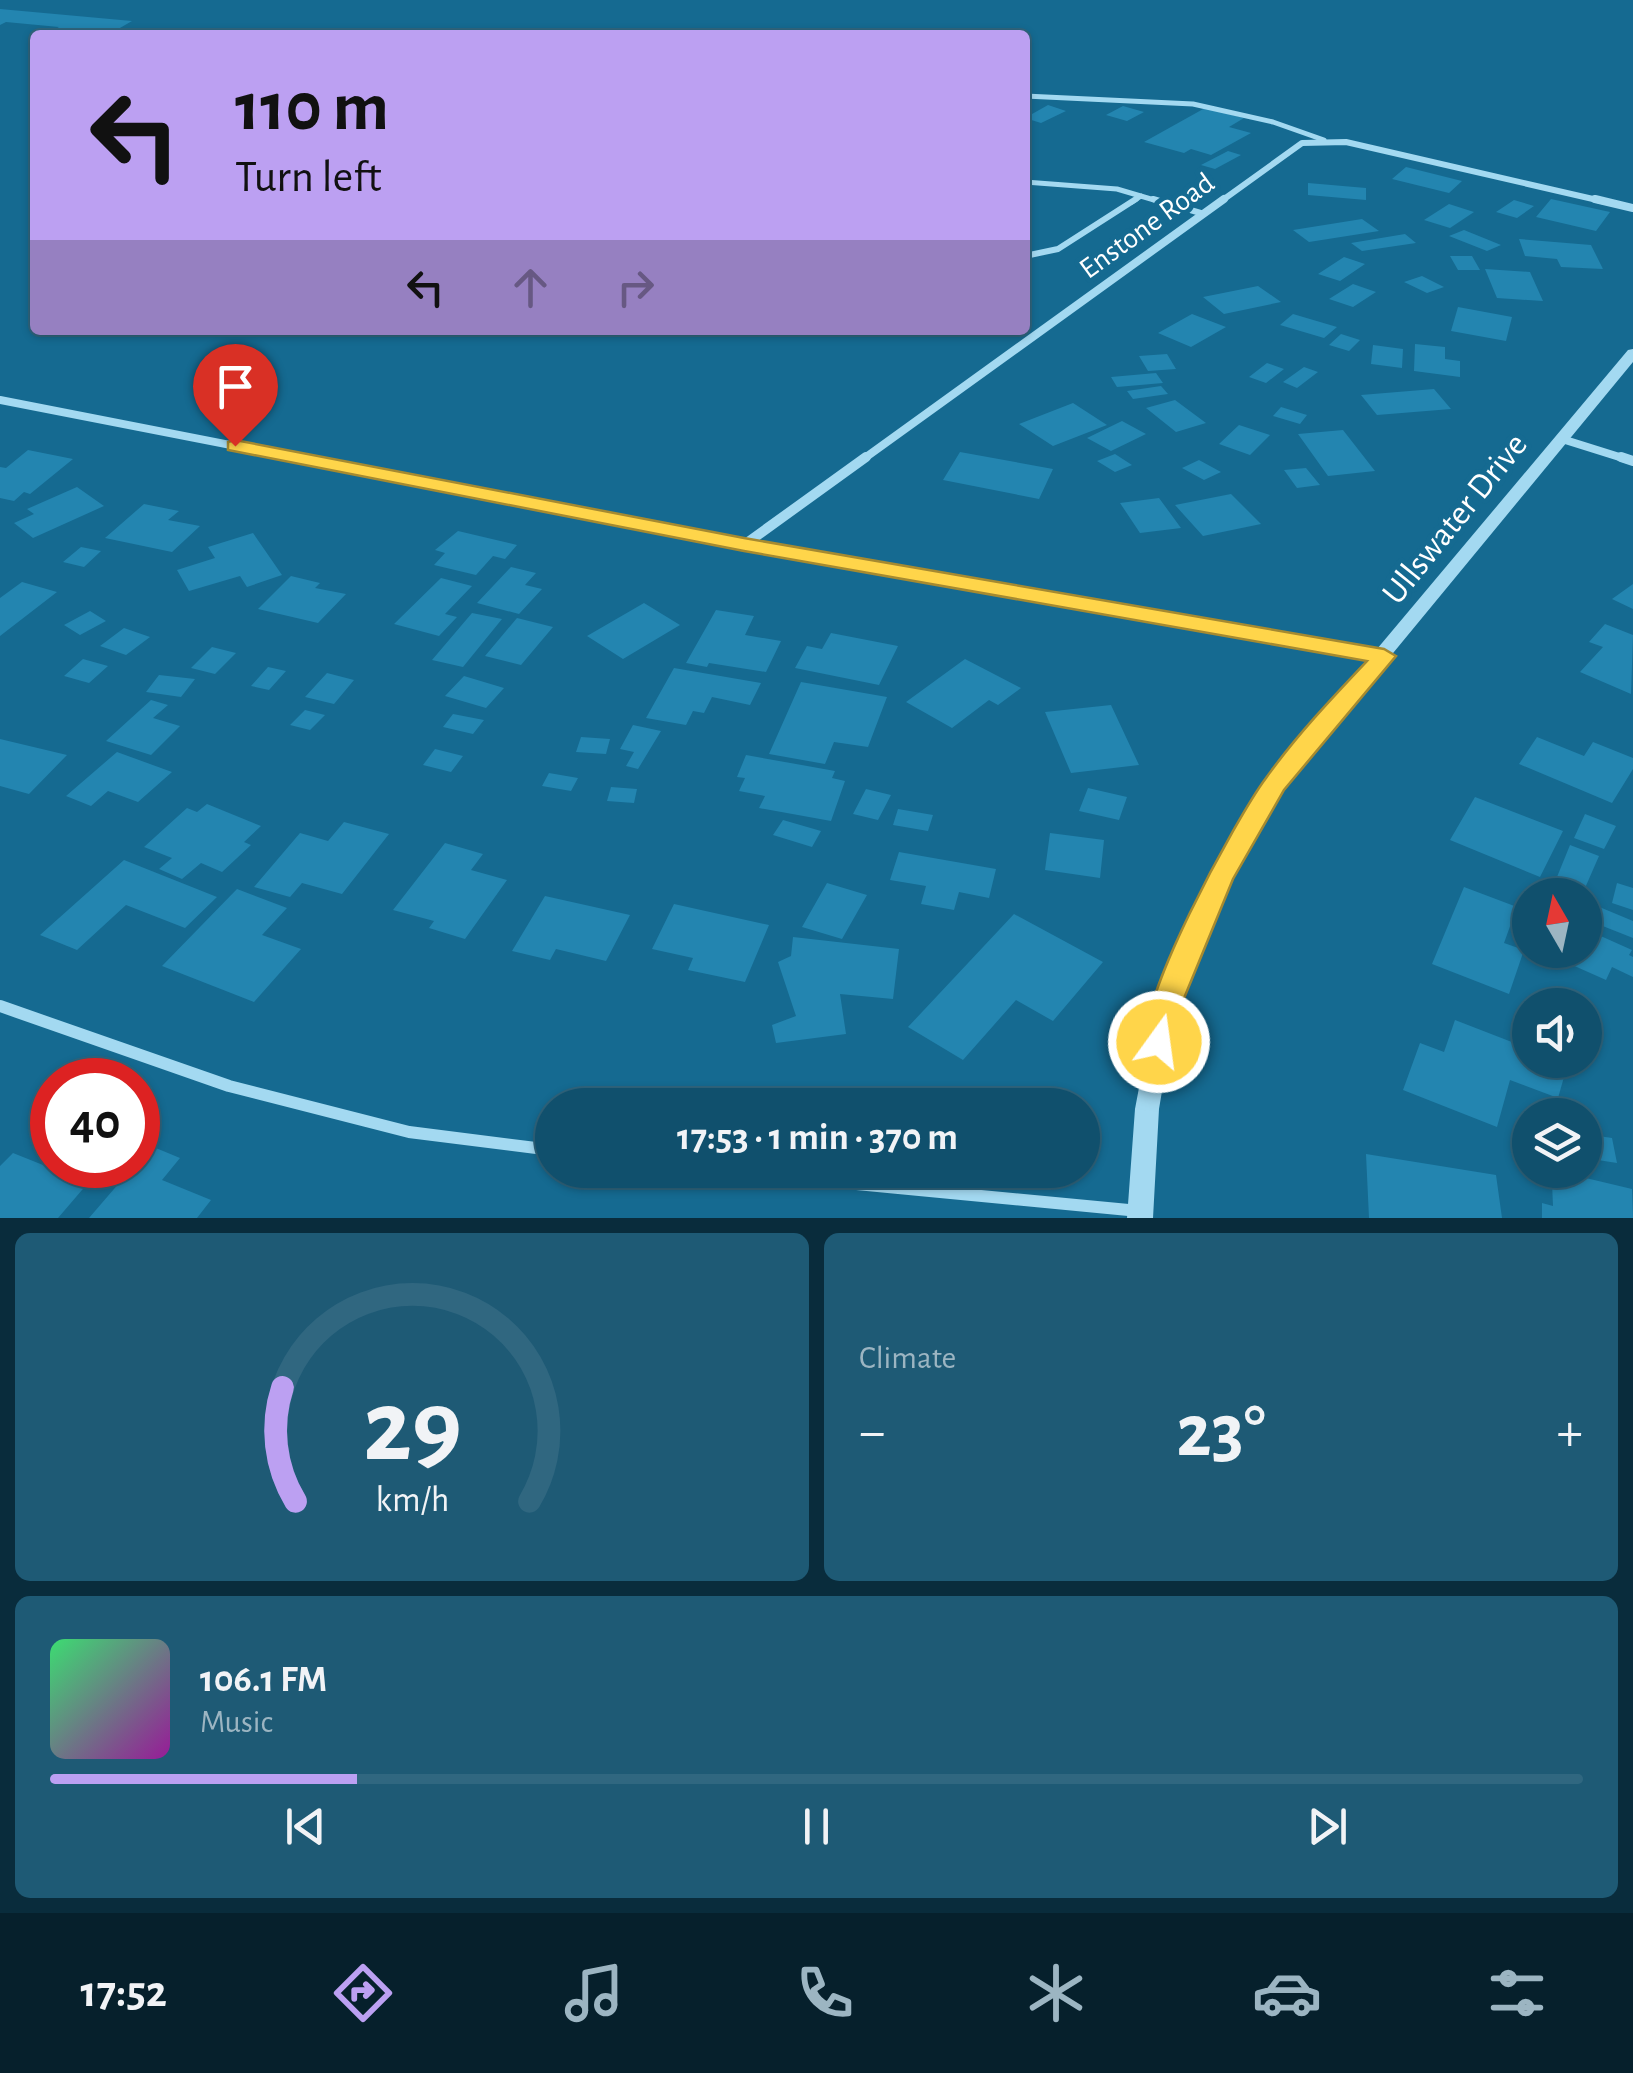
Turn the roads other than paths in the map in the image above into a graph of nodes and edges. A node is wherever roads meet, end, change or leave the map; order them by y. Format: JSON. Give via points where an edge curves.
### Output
{"nodes":[{"id":1,"x":1030,"y":96,"type":"edge"},
{"id":2,"x":1324,"y":140,"type":"junction"},
{"id":3,"x":1030,"y":182,"type":"edge"},
{"id":4,"x":1142,"y":196,"type":"junction"},
{"id":5,"x":1633,"y":208,"type":"edge"},
{"id":6,"x":1204,"y":214,"type":"junction"},
{"id":7,"x":1030,"y":255,"type":"edge"},
{"id":8,"x":1633,"y":353,"type":"edge"},
{"id":9,"x":0,"y":400,"type":"edge"},
{"id":10,"x":1562,"y":439,"type":"junction"},
{"id":11,"x":1633,"y":461,"type":"edge"},
{"id":12,"x":744,"y":544,"type":"junction"},
{"id":13,"x":1384,"y":656,"type":"junction"},
{"id":14,"x":0,"y":1006,"type":"edge"},
{"id":15,"x":535,"y":1148,"type":"edge"},
{"id":16,"x":885,"y":1188,"type":"edge"},
{"id":17,"x":1140,"y":1214,"type":"edge"}],
"edges":[{"from":1,"to":2,"type":"lane","via":[[1193,104]]},
{"from":2,"to":5,"type":"street"},
{"from":2,"to":6,"type":"street","name":"Enstone Road","via":[[1302,142]]},
{"from":3,"to":4,"type":"lane"},
{"from":4,"to":6,"type":"lane"},
{"from":4,"to":7,"type":"lane","via":[[1058,249]]},
{"from":6,"to":12,"type":"street","name":"Enstone Road"},
{"from":8,"to":10,"type":"street","name":"Ullswater Drive"},
{"from":9,"to":12,"type":"street"},
{"from":10,"to":11,"type":"street"},
{"from":10,"to":13,"type":"street","name":"Ullswater Drive"},
{"from":12,"to":13,"type":"street"},
{"from":13,"to":17,"type":"street","name":"Ullswater Drive","via":[[1274,785],[1219,878],[1165,1008],[1147,1109]]},
{"from":14,"to":15,"type":"street","via":[[229,1086],[410,1132]]},
{"from":16,"to":17,"type":"street"}]}
